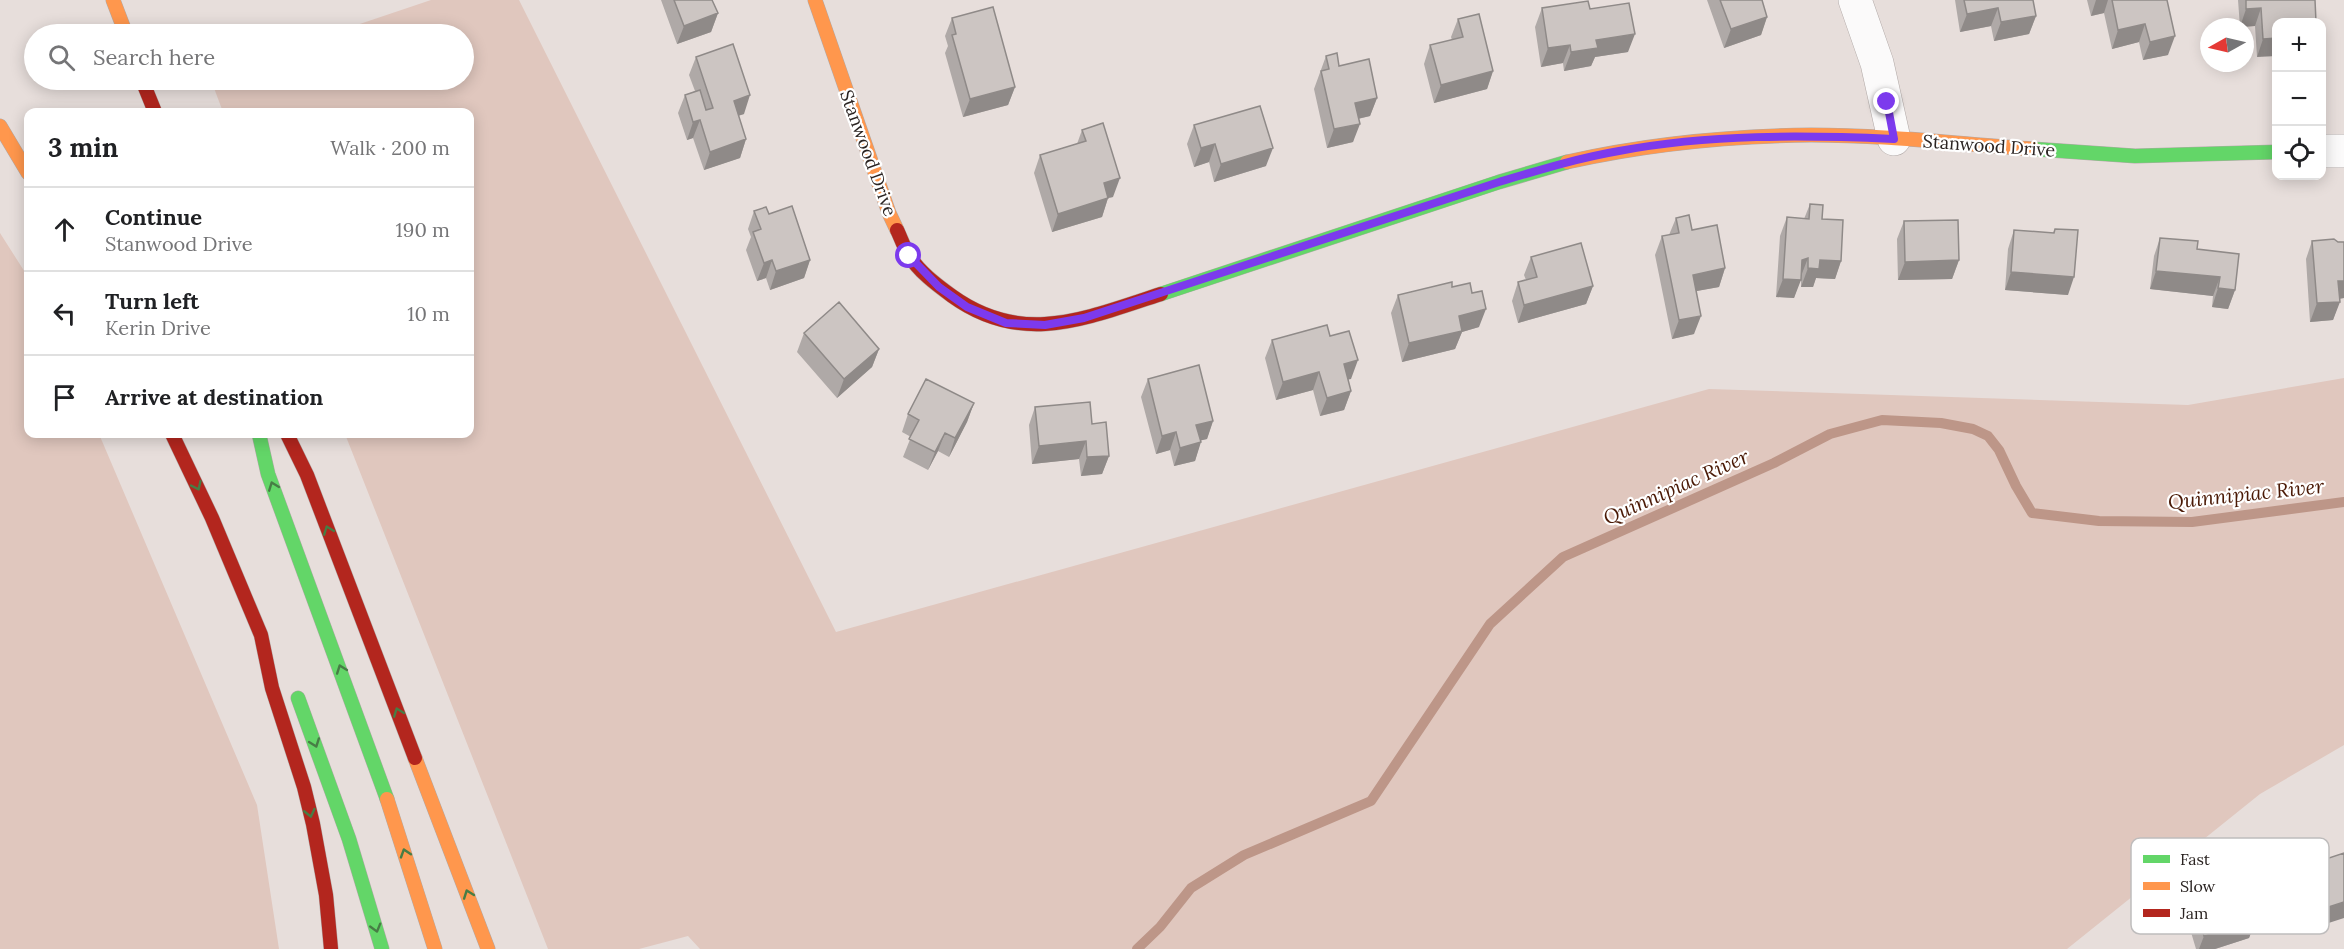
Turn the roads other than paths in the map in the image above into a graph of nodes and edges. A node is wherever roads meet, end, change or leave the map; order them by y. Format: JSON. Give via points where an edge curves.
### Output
{"nodes":[{"id":1,"x":113,"y":0,"type":"edge"},
{"id":2,"x":815,"y":0,"type":"edge"},
{"id":3,"x":1855,"y":0,"type":"edge"},
{"id":4,"x":122,"y":24,"type":"edge"},
{"id":5,"x":146,"y":90,"type":"edge"},
{"id":6,"x":152,"y":108,"type":"edge"},
{"id":7,"x":0,"y":126,"type":"edge"},
{"id":8,"x":1894,"y":139,"type":"junction"},
{"id":9,"x":2326,"y":151,"type":"edge"},
{"id":10,"x":2344,"y":151,"type":"edge"},
{"id":11,"x":2272,"y":152,"type":"edge"},
{"id":12,"x":24,"y":166,"type":"edge"},
{"id":13,"x":174,"y":438,"type":"edge"},
{"id":14,"x":260,"y":438,"type":"edge"},
{"id":15,"x":289,"y":438,"type":"edge"},
{"id":16,"x":261,"y":635,"type":"junction"},
{"id":17,"x":281,"y":662,"type":"dead end"},
{"id":18,"x":293,"y":686,"type":"dead end"},
{"id":19,"x":331,"y":949,"type":"edge"},
{"id":20,"x":382,"y":949,"type":"edge"},
{"id":21,"x":435,"y":949,"type":"edge"},
{"id":22,"x":488,"y":949,"type":"edge"}],
"edges":[{"from":1,"to":4,"type":"main road"},
{"from":2,"to":8,"type":"main road","name":"Stanwood Drive","via":[[889,213],[909,256],[939,287],[967,307],[1006,323],[1045,325],[1084,318],[1499,182],[1621,150],[1748,137]]},
{"from":3,"to":8,"type":"street","via":[[1877,63]]},
{"from":5,"to":6,"type":"main road"},
{"from":7,"to":12,"type":"main road"},
{"from":8,"to":11,"type":"main road","name":"Stanwood Drive","via":[[2135,156]]},
{"from":9,"to":10,"type":"street"},
{"from":13,"to":16,"type":"main road","one_way":true},
{"from":21,"to":14,"type":"main road","one_way":true,"via":[[388,801],[268,474]]},
{"from":22,"to":15,"type":"main road","one_way":true,"via":[[307,475]]},
{"from":16,"to":17,"type":"main road"},
{"from":16,"to":19,"type":"main road","one_way":true,"via":[[272,687],[313,824]]},
{"from":18,"to":20,"type":"main road","one_way":true,"via":[[349,839]]}]}
